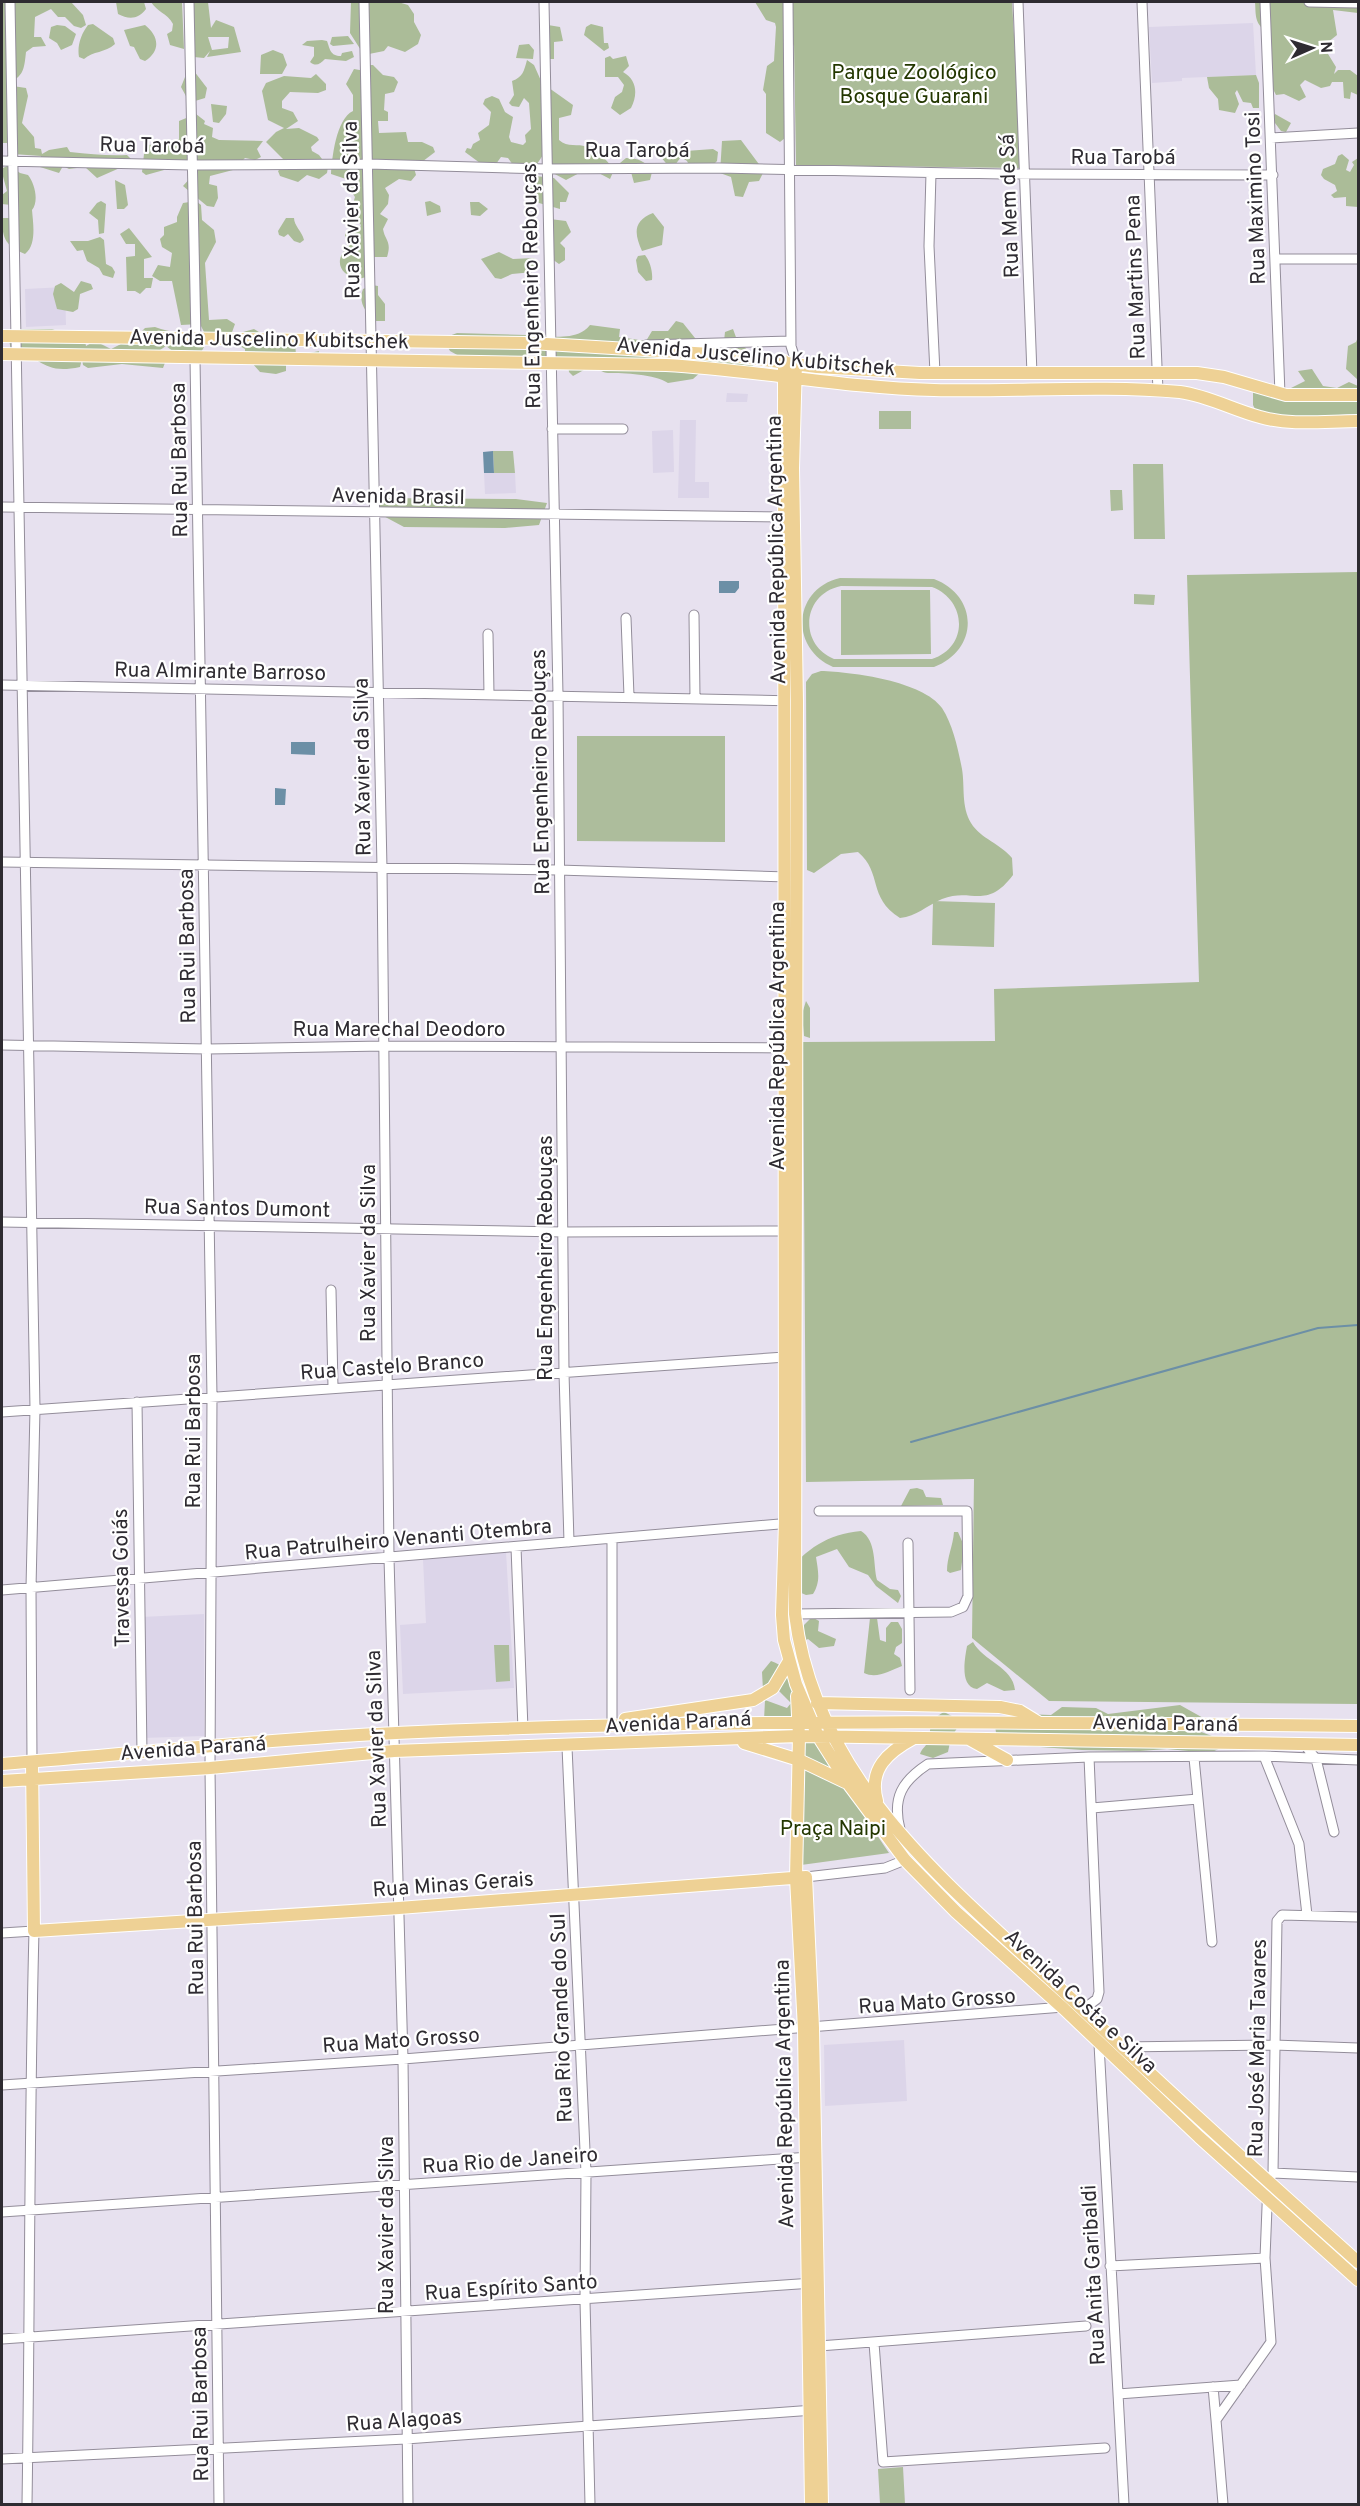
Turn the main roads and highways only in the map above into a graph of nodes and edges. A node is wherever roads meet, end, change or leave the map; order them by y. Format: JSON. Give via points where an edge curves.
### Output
{"nodes":[{"id":1,"x":2,"y":336,"type":"edge"},
{"id":2,"x":93,"y":337,"type":"junction"},
{"id":3,"x":124,"y":338,"type":"junction"},
{"id":4,"x":2,"y":354,"type":"edge"},
{"id":5,"x":110,"y":355,"type":"junction"},
{"id":6,"x":77,"y":356,"type":"junction"},
{"id":7,"x":790,"y":361,"type":"junction"},
{"id":8,"x":789,"y":379,"type":"junction"},
{"id":9,"x":1359,"y":395,"type":"edge"},
{"id":10,"x":1359,"y":421,"type":"edge"},
{"id":11,"x":791,"y":1231,"type":"junction"},
{"id":12,"x":791,"y":1523,"type":"junction"},
{"id":13,"x":789,"y":1661,"type":"junction"},
{"id":14,"x":817,"y":1703,"type":"junction"},
{"id":15,"x":825,"y":1721,"type":"junction"},
{"id":16,"x":804,"y":1722,"type":"junction"},
{"id":17,"x":1039,"y":1722,"type":"junction"},
{"id":18,"x":589,"y":1726,"type":"junction"},
{"id":19,"x":1359,"y":1726,"type":"edge"},
{"id":20,"x":799,"y":1736,"type":"junction"},
{"id":21,"x":818,"y":1736,"type":"junction"},
{"id":22,"x":833,"y":1736,"type":"junction"},
{"id":23,"x":916,"y":1737,"type":"junction"},
{"id":24,"x":725,"y":1738,"type":"junction"},
{"id":25,"x":968,"y":1738,"type":"junction"},
{"id":26,"x":1359,"y":1745,"type":"edge"},
{"id":27,"x":799,"y":1760,"type":"junction"},
{"id":28,"x":1007,"y":1760,"type":"road end"},
{"id":29,"x":32,"y":1762,"type":"junction"},
{"id":30,"x":2,"y":1764,"type":"edge"},
{"id":31,"x":31,"y":1779,"type":"junction"},
{"id":32,"x":2,"y":1781,"type":"edge"},
{"id":33,"x":847,"y":1782,"type":"junction"},
{"id":34,"x":878,"y":1805,"type":"junction"},
{"id":35,"x":801,"y":1877,"type":"junction"},
{"id":36,"x":1359,"y":2262,"type":"edge"},
{"id":37,"x":1359,"y":2280,"type":"edge"},
{"id":38,"x":813,"y":2283,"type":"junction"},
{"id":39,"x":815,"y":2410,"type":"junction"},
{"id":40,"x":811,"y":2505,"type":"edge"},
{"id":41,"x":822,"y":2505,"type":"edge"}],
"edges":[{"from":1,"to":2,"type":"main road","name":"Avenida Juscelino Kubitschek"},
{"from":2,"to":3,"type":"main road","name":"Avenida Juscelino Kubitschek"},
{"from":2,"to":6,"type":"main road","via":[[88,348]]},
{"from":3,"to":5,"type":"main road"},
{"from":3,"to":7,"type":"main road","name":"Avenida Juscelino Kubitschek","via":[[551,344]]},
{"from":4,"to":6,"type":"main road","name":"Avenida Juscelino Kubitschek"},
{"from":5,"to":6,"type":"main road","name":"Avenida Juscelino Kubitschek"},
{"from":5,"to":8,"type":"main road","name":"Avenida Juscelino Kubitschek","via":[[698,367]]},
{"from":7,"to":8,"type":"main road","name":"Avenida República Argentina"},
{"from":7,"to":9,"type":"main road","name":"Avenida Juscelino Kubitschek","via":[[817,367],[935,373],[1157,371],[1224,377],[1280,394]]},
{"from":8,"to":10,"type":"main road","name":"Avenida Juscelino Kubitschek","via":[[933,390],[1158,391],[1203,395],[1261,418]]},
{"from":8,"to":11,"type":"main road","name":"Avenida República Argentina"},
{"from":11,"to":12,"type":"main road","name":"Avenida República Argentina"},
{"from":11,"to":12,"type":"main road","name":"Avenida República Argentina","via":[[785,1357]]},
{"from":12,"to":13,"type":"main road","name":"Avenida República Argentina","via":[[782,1615]]},
{"from":12,"to":14,"type":"main road","name":"Avenida República Argentina","via":[[799,1645]]},
{"from":13,"to":16,"type":"main road","name":"Avenida República Argentina"},
{"from":13,"to":18,"type":"main road","via":[[772,1688],[753,1700]]},
{"from":14,"to":15,"type":"main road","name":"Avenida República Argentina"},
{"from":14,"to":17,"type":"main road","via":[[1000,1707],[1020,1711]]},
{"from":15,"to":16,"type":"main road","name":"Avenida Paraná"},
{"from":15,"to":17,"type":"main road","name":"Avenida Paraná"},
{"from":15,"to":22,"type":"main road","name":"Avenida Costa e Silva"},
{"from":16,"to":18,"type":"main road","name":"Avenida Paraná"},
{"from":16,"to":20,"type":"main road","name":"Avenida República Argentina"},
{"from":16,"to":21,"type":"main road","name":"Avenida Costa e Silva"},
{"from":17,"to":19,"type":"main road","name":"Avenida Paraná"},
{"from":18,"to":29,"type":"main road","name":"Avenida Paraná","via":[[394,1733]]},
{"from":20,"to":21,"type":"main road","name":"Avenida Paraná"},
{"from":20,"to":24,"type":"main road","name":"Avenida Paraná"},
{"from":20,"to":27,"type":"main road","name":"Avenida República Argentina"},
{"from":21,"to":22,"type":"main road","name":"Avenida Paraná"},
{"from":21,"to":33,"type":"main road","name":"Avenida Costa e Silva"},
{"from":22,"to":23,"type":"main road","name":"Avenida Paraná"},
{"from":22,"to":34,"type":"main road","name":"Avenida Costa e Silva"},
{"from":23,"to":25,"type":"main road","name":"Avenida Paraná"},
{"from":23,"to":34,"type":"main road","via":[[890,1752],[880,1764],[874,1786]]},
{"from":24,"to":27,"type":"main road"},
{"from":24,"to":31,"type":"main road","name":"Avenida Paraná","via":[[394,1751]]},
{"from":25,"to":26,"type":"main road","name":"Avenida Paraná"},
{"from":25,"to":28,"type":"main road"},
{"from":27,"to":33,"type":"main road"},
{"from":27,"to":35,"type":"main road","name":"Avenida República Argentina"},
{"from":29,"to":30,"type":"main road","name":"Avenida Paraná"},
{"from":29,"to":31,"type":"main road"},
{"from":31,"to":32,"type":"main road","name":"Avenida Paraná"},
{"from":31,"to":35,"type":"main road","name":"Rua Minas Gerais","via":[[34,1931]]},
{"from":33,"to":37,"type":"main road","name":"Avenida Costa e Silva","via":[[905,1860],[956,1912]]},
{"from":34,"to":36,"type":"main road","name":"Avenida Costa e Silva","via":[[963,1902]]},
{"from":35,"to":38,"type":"main road","name":"Avenida República Argentina"},
{"from":38,"to":39,"type":"main road","name":"Avenida República Argentina"},
{"from":38,"to":39,"type":"main road","name":"Avenida República Argentina","via":[[819,2346]]},
{"from":39,"to":40,"type":"main road","name":"Avenida República Argentina"},
{"from":39,"to":41,"type":"main road","name":"Avenida República Argentina"}]}
